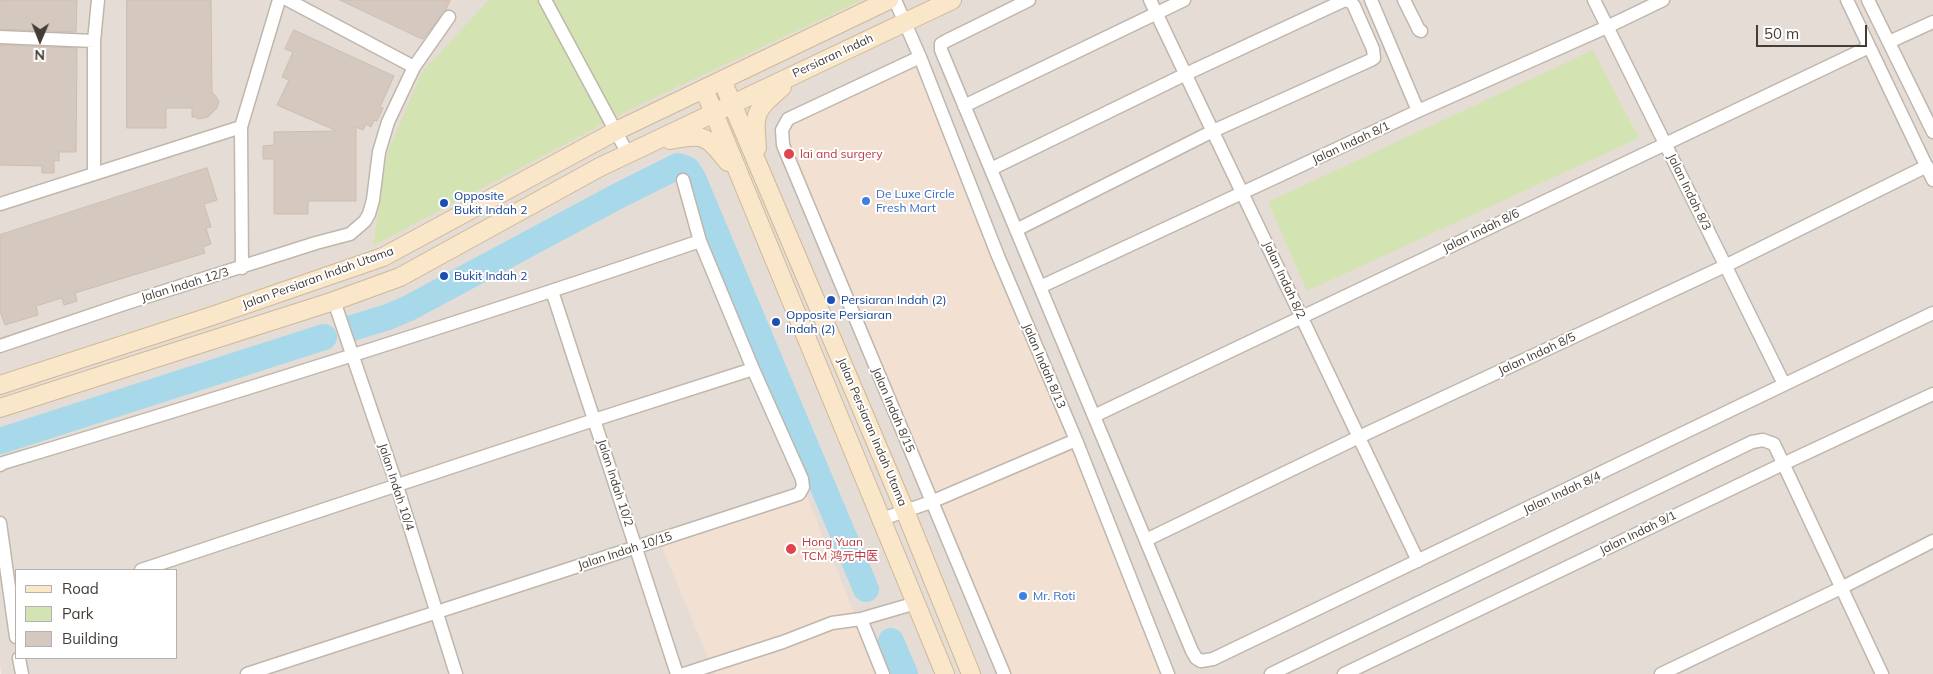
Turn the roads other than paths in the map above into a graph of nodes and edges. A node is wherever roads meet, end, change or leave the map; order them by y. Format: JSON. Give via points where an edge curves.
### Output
{"nodes":[{"id":1,"x":98,"y":0,"type":"edge"},
{"id":2,"x":279,"y":0,"type":"edge"},
{"id":3,"x":288,"y":0,"type":"edge"},
{"id":4,"x":546,"y":0,"type":"edge"},
{"id":5,"x":889,"y":0,"type":"edge"},
{"id":6,"x":895,"y":0,"type":"edge"},
{"id":7,"x":952,"y":0,"type":"edge"},
{"id":8,"x":1029,"y":0,"type":"edge"},
{"id":9,"x":1150,"y":0,"type":"edge"},
{"id":10,"x":1184,"y":0,"type":"edge"},
{"id":11,"x":1371,"y":0,"type":"edge"},
{"id":12,"x":1404,"y":0,"type":"edge"},
{"id":13,"x":1594,"y":0,"type":"edge"},
{"id":14,"x":1663,"y":0,"type":"edge"},
{"id":15,"x":1847,"y":0,"type":"edge"},
{"id":16,"x":1868,"y":0,"type":"edge"},
{"id":17,"x":1157,"y":13,"type":"junction"},
{"id":18,"x":449,"y":17,"type":"dead end"},
{"id":19,"x":906,"y":22,"type":"junction"},
{"id":20,"x":1933,"y":22,"type":"edge"},
{"id":21,"x":1607,"y":27,"type":"junction"},
{"id":22,"x":1421,"y":31,"type":"dead end"},
{"id":23,"x":0,"y":37,"type":"edge"},
{"id":24,"x":94,"y":41,"type":"junction"},
{"id":25,"x":1889,"y":42,"type":"junction"},
{"id":26,"x":1869,"y":46,"type":"junction"},
{"id":27,"x":920,"y":58,"type":"junction"},
{"id":28,"x":414,"y":67,"type":"junction"},
{"id":29,"x":800,"y":72,"type":"junction"},
{"id":30,"x":1186,"y":74,"type":"junction"},
{"id":31,"x":722,"y":80,"type":"junction"},
{"id":32,"x":704,"y":89,"type":"junction"},
{"id":33,"x":732,"y":104,"type":"junction"},
{"id":34,"x":964,"y":106,"type":"junction"},
{"id":35,"x":1418,"y":111,"type":"junction"},
{"id":36,"x":714,"y":113,"type":"junction"},
{"id":37,"x":241,"y":127,"type":"junction"},
{"id":38,"x":616,"y":131,"type":"junction"},
{"id":39,"x":1213,"y":131,"type":"junction"},
{"id":40,"x":1933,"y":132,"type":"edge"},
{"id":41,"x":1665,"y":144,"type":"junction"},
{"id":42,"x":645,"y":145,"type":"junction"},
{"id":43,"x":628,"y":154,"type":"junction"},
{"id":44,"x":758,"y":163,"type":"junction"},
{"id":45,"x":1926,"y":166,"type":"junction"},
{"id":46,"x":991,"y":170,"type":"junction"},
{"id":47,"x":94,"y":174,"type":"junction"},
{"id":48,"x":740,"y":177,"type":"junction"},
{"id":49,"x":683,"y":180,"type":"dead end"},
{"id":50,"x":1933,"y":180,"type":"edge"},
{"id":51,"x":1242,"y":194,"type":"junction"},
{"id":52,"x":0,"y":204,"type":"edge"},
{"id":53,"x":1016,"y":230,"type":"junction"},
{"id":54,"x":700,"y":241,"type":"junction"},
{"id":55,"x":383,"y":257,"type":"junction"},
{"id":56,"x":1725,"y":266,"type":"junction"},
{"id":57,"x":242,"y":268,"type":"junction"},
{"id":58,"x":1040,"y":288,"type":"junction"},
{"id":59,"x":552,"y":292,"type":"junction"},
{"id":60,"x":334,"y":301,"type":"junction"},
{"id":61,"x":1933,"y":313,"type":"edge"},
{"id":62,"x":212,"y":316,"type":"junction"},
{"id":63,"x":1302,"y":318,"type":"junction"},
{"id":64,"x":1,"y":346,"type":"edge"},
{"id":65,"x":352,"y":355,"type":"junction"},
{"id":66,"x":752,"y":369,"type":"junction"},
{"id":67,"x":1784,"y":384,"type":"junction"},
{"id":68,"x":0,"y":385,"type":"edge"},
{"id":69,"x":1933,"y":394,"type":"edge"},
{"id":70,"x":0,"y":408,"type":"edge"},
{"id":71,"x":1094,"y":416,"type":"junction"},
{"id":72,"x":594,"y":420,"type":"junction"},
{"id":73,"x":1359,"y":437,"type":"junction"},
{"id":74,"x":1076,"y":440,"type":"junction"},
{"id":75,"x":1783,"y":464,"type":"junction"},
{"id":76,"x":0,"y":465,"type":"edge"},
{"id":77,"x":397,"y":486,"type":"junction"},
{"id":78,"x":932,"y":502,"type":"junction"},
{"id":79,"x":905,"y":511,"type":"junction"},
{"id":80,"x":882,"y":519,"type":"junction"},
{"id":81,"x":0,"y":522,"type":"edge"},
{"id":82,"x":1146,"y":540,"type":"junction"},
{"id":83,"x":1933,"y":541,"type":"edge"},
{"id":84,"x":636,"y":548,"type":"junction"},
{"id":85,"x":1418,"y":561,"type":"junction"},
{"id":86,"x":145,"y":569,"type":"edge"},
{"id":87,"x":1842,"y":588,"type":"junction"},
{"id":88,"x":916,"y":603,"type":"junction"},
{"id":89,"x":14,"y":612,"type":"edge"},
{"id":90,"x":437,"y":614,"type":"junction"},
{"id":91,"x":861,"y":619,"type":"junction"},
{"id":92,"x":15,"y":625,"type":"edge"},
{"id":93,"x":19,"y":659,"type":"edge"},
{"id":94,"x":708,"y":670,"type":"edge"},
{"id":95,"x":1274,"y":673,"type":"edge"},
{"id":96,"x":22,"y":674,"type":"edge"},
{"id":97,"x":247,"y":674,"type":"edge"},
{"id":98,"x":456,"y":674,"type":"edge"},
{"id":99,"x":677,"y":674,"type":"edge"},
{"id":100,"x":684,"y":674,"type":"edge"},
{"id":101,"x":882,"y":674,"type":"edge"},
{"id":102,"x":945,"y":674,"type":"edge"},
{"id":103,"x":971,"y":674,"type":"edge"},
{"id":104,"x":1004,"y":674,"type":"edge"},
{"id":105,"x":1168,"y":674,"type":"edge"},
{"id":106,"x":1344,"y":674,"type":"edge"},
{"id":107,"x":1661,"y":674,"type":"edge"},
{"id":108,"x":1882,"y":674,"type":"edge"}],
"edges":[{"from":1,"to":24,"type":"street"},
{"from":2,"to":37,"type":"street"},
{"from":3,"to":28,"type":"street"},
{"from":4,"to":38,"type":"street"},
{"from":5,"to":31,"type":"main road","name":"Persiaran Indah"},
{"from":6,"to":19,"type":"street","name":"Jalan Indah 8/13"},
{"from":7,"to":19,"type":"main road","name":"Persiaran Indah"},
{"from":8,"to":34,"type":"street","via":[[942,44],[941,50]]},
{"from":9,"to":17,"type":"street","name":"Jalan Indah 8/2"},
{"from":10,"to":17,"type":"street"},
{"from":11,"to":35,"type":"street"},
{"from":12,"to":22,"type":"street"},
{"from":13,"to":21,"type":"street","name":"Jalan Indah 8/3"},
{"from":14,"to":21,"type":"street","name":"Jalan Indah 8/1"},
{"from":15,"to":26,"type":"street"},
{"from":16,"to":25,"type":"street"},
{"from":17,"to":30,"type":"street","name":"Jalan Indah 8/2"},
{"from":17,"to":34,"type":"street"},
{"from":18,"to":28,"type":"street"},
{"from":19,"to":27,"type":"street","name":"Jalan Indah 8/13"},
{"from":19,"to":29,"type":"main road","name":"Persiaran Indah"},
{"from":20,"to":25,"type":"street"},
{"from":21,"to":35,"type":"street","name":"Jalan Indah 8/1"},
{"from":21,"to":41,"type":"street","name":"Jalan Indah 8/3"},
{"from":23,"to":24,"type":"street"},
{"from":24,"to":47,"type":"street"},
{"from":25,"to":40,"type":"street"},
{"from":26,"to":41,"type":"street","name":"Jalan Indah 8/6"},
{"from":26,"to":45,"type":"street"},
{"from":27,"to":74,"type":"street","name":"Jalan Indah 8/13","via":[[998,256]]},
{"from":27,"to":78,"type":"street","name":"Jalan Indah 8/15","via":[[788,119],[782,130],[783,146]]},
{"from":28,"to":57,"type":"street","name":"Jalan Indah 12/3","via":[[383,135],[373,200],[365,221],[350,234]]},
{"from":29,"to":33,"type":"main road","name":"Persiaran Indah"},
{"from":29,"to":44,"type":"main road","via":[[756,114]]},
{"from":30,"to":39,"type":"street","name":"Jalan Indah 8/2"},
{"from":30,"to":39,"type":"street","via":[[1345,0],[1354,6],[1374,58]]},
{"from":30,"to":46,"type":"street"},
{"from":31,"to":32,"type":"main road","name":"Persiaran Indah"},
{"from":31,"to":33,"type":"main road","name":"Jalan Persiaran Indah Utama"},
{"from":32,"to":36,"type":"main road","name":"Jalan Persiaran Indah Utama"},
{"from":32,"to":38,"type":"main road","name":"Jalan Persiaran Indah Utama"},
{"from":33,"to":36,"type":"main road","name":"Persiaran Indah"},
{"from":33,"to":44,"type":"main road","name":"Jalan Persiaran Indah Utama"},
{"from":34,"to":46,"type":"street"},
{"from":35,"to":51,"type":"street","name":"Jalan Indah 8/1"},
{"from":36,"to":42,"type":"main road","name":"Jalan Persiaran Indah Utama"},
{"from":36,"to":48,"type":"main road","name":"Jalan Persiaran Indah Utama"},
{"from":37,"to":47,"type":"street"},
{"from":37,"to":57,"type":"street"},
{"from":38,"to":43,"type":"street"},
{"from":38,"to":55,"type":"main road","name":"Jalan Persiaran Indah Utama"},
{"from":39,"to":51,"type":"street","name":"Jalan Indah 8/2"},
{"from":39,"to":53,"type":"street"},
{"from":41,"to":56,"type":"street","name":"Jalan Indah 8/3"},
{"from":41,"to":63,"type":"street","name":"Jalan Indah 8/6"},
{"from":42,"to":43,"type":"main road","name":"Jalan Persiaran Indah Utama"},
{"from":42,"to":48,"type":"main road","via":[[687,137],[708,139]]},
{"from":43,"to":60,"type":"main road","name":"Jalan Persiaran Indah Utama","via":[[400,277]]},
{"from":44,"to":79,"type":"main road","name":"Jalan Persiaran Indah Utama"},
{"from":45,"to":50,"type":"street"},
{"from":45,"to":56,"type":"street","name":"Jalan Indah 8/5"},
{"from":46,"to":53,"type":"street"},
{"from":47,"to":52,"type":"street"},
{"from":48,"to":80,"type":"main road","name":"Jalan Persiaran Indah Utama"},
{"from":49,"to":54,"type":"street"},
{"from":51,"to":58,"type":"street","name":"Jalan Indah 8/1"},
{"from":51,"to":63,"type":"street","name":"Jalan Indah 8/2"},
{"from":53,"to":58,"type":"street"},
{"from":54,"to":59,"type":"street"},
{"from":54,"to":66,"type":"street"},
{"from":55,"to":60,"type":"main road","via":[[356,276]]},
{"from":55,"to":62,"type":"main road","name":"Jalan Persiaran Indah Utama"},
{"from":56,"to":67,"type":"street","name":"Jalan Indah 8/3"},
{"from":56,"to":73,"type":"street","name":"Jalan Indah 8/5"},
{"from":57,"to":64,"type":"street","name":"Jalan Indah 12/3"},
{"from":58,"to":71,"type":"street"},
{"from":59,"to":65,"type":"street"},
{"from":59,"to":72,"type":"street","name":"Jalan Indah 10/2"},
{"from":60,"to":62,"type":"main road","via":[[281,302]]},
{"from":60,"to":65,"type":"street","name":"Jalan Indah 10/4"},
{"from":60,"to":70,"type":"main road","name":"Jalan Persiaran Indah Utama"},
{"from":61,"to":67,"type":"street","name":"Jalan Indah 8/4"},
{"from":62,"to":68,"type":"main road","name":"Jalan Persiaran Indah Utama"},
{"from":63,"to":71,"type":"street","name":"Jalan Indah 8/6"},
{"from":63,"to":73,"type":"street","name":"Jalan Indah 8/2"},
{"from":65,"to":76,"type":"street"},
{"from":65,"to":77,"type":"street","name":"Jalan Indah 10/4"},
{"from":66,"to":72,"type":"street"},
{"from":66,"to":84,"type":"street","name":"Jalan Indah 10/15","via":[[802,479],[803,487],[799,494]]},
{"from":67,"to":85,"type":"street","name":"Jalan Indah 8/4"},
{"from":69,"to":75,"type":"street","name":"Jalan Indah 9/1"},
{"from":71,"to":82,"type":"street"},
{"from":72,"to":77,"type":"street"},
{"from":72,"to":84,"type":"street","name":"Jalan Indah 10/2"},
{"from":73,"to":82,"type":"street","name":"Jalan Indah 8/5"},
{"from":73,"to":85,"type":"street","name":"Jalan Indah 8/2"},
{"from":74,"to":78,"type":"street"},
{"from":74,"to":105,"type":"street","name":"Jalan Indah 8/13"},
{"from":75,"to":87,"type":"street"},
{"from":75,"to":95,"type":"street","via":[[1774,444],[1763,440],[1752,442]]},
{"from":75,"to":106,"type":"street","name":"Jalan Indah 9/1"},
{"from":77,"to":86,"type":"street"},
{"from":77,"to":90,"type":"street","name":"Jalan Indah 10/4"},
{"from":78,"to":79,"type":"street"},
{"from":78,"to":104,"type":"street","name":"Jalan Indah 8/15"},
{"from":79,"to":80,"type":"street"},
{"from":79,"to":103,"type":"main road","name":"Jalan Persiaran Indah Utama"},
{"from":80,"to":88,"type":"main road","name":"Jalan Persiaran Indah Utama"},
{"from":81,"to":89,"type":"street"},
{"from":82,"to":85,"type":"street","name":"Jalan Indah 8/4","via":[[1192,651],[1200,661],[1213,659]]},
{"from":83,"to":87,"type":"street"},
{"from":84,"to":90,"type":"street","name":"Jalan Indah 10/15"},
{"from":84,"to":99,"type":"street","name":"Jalan Indah 10/2"},
{"from":87,"to":107,"type":"street"},
{"from":87,"to":108,"type":"street"},
{"from":88,"to":91,"type":"street"},
{"from":88,"to":102,"type":"main road","name":"Jalan Persiaran Indah Utama"},
{"from":89,"to":92,"type":"street"},
{"from":90,"to":97,"type":"street","name":"Jalan Indah 10/15"},
{"from":90,"to":98,"type":"street","name":"Jalan Indah 10/4"},
{"from":91,"to":94,"type":"street","via":[[832,623]]},
{"from":91,"to":101,"type":"street"},
{"from":93,"to":96,"type":"street"},
{"from":94,"to":100,"type":"street"}]}
